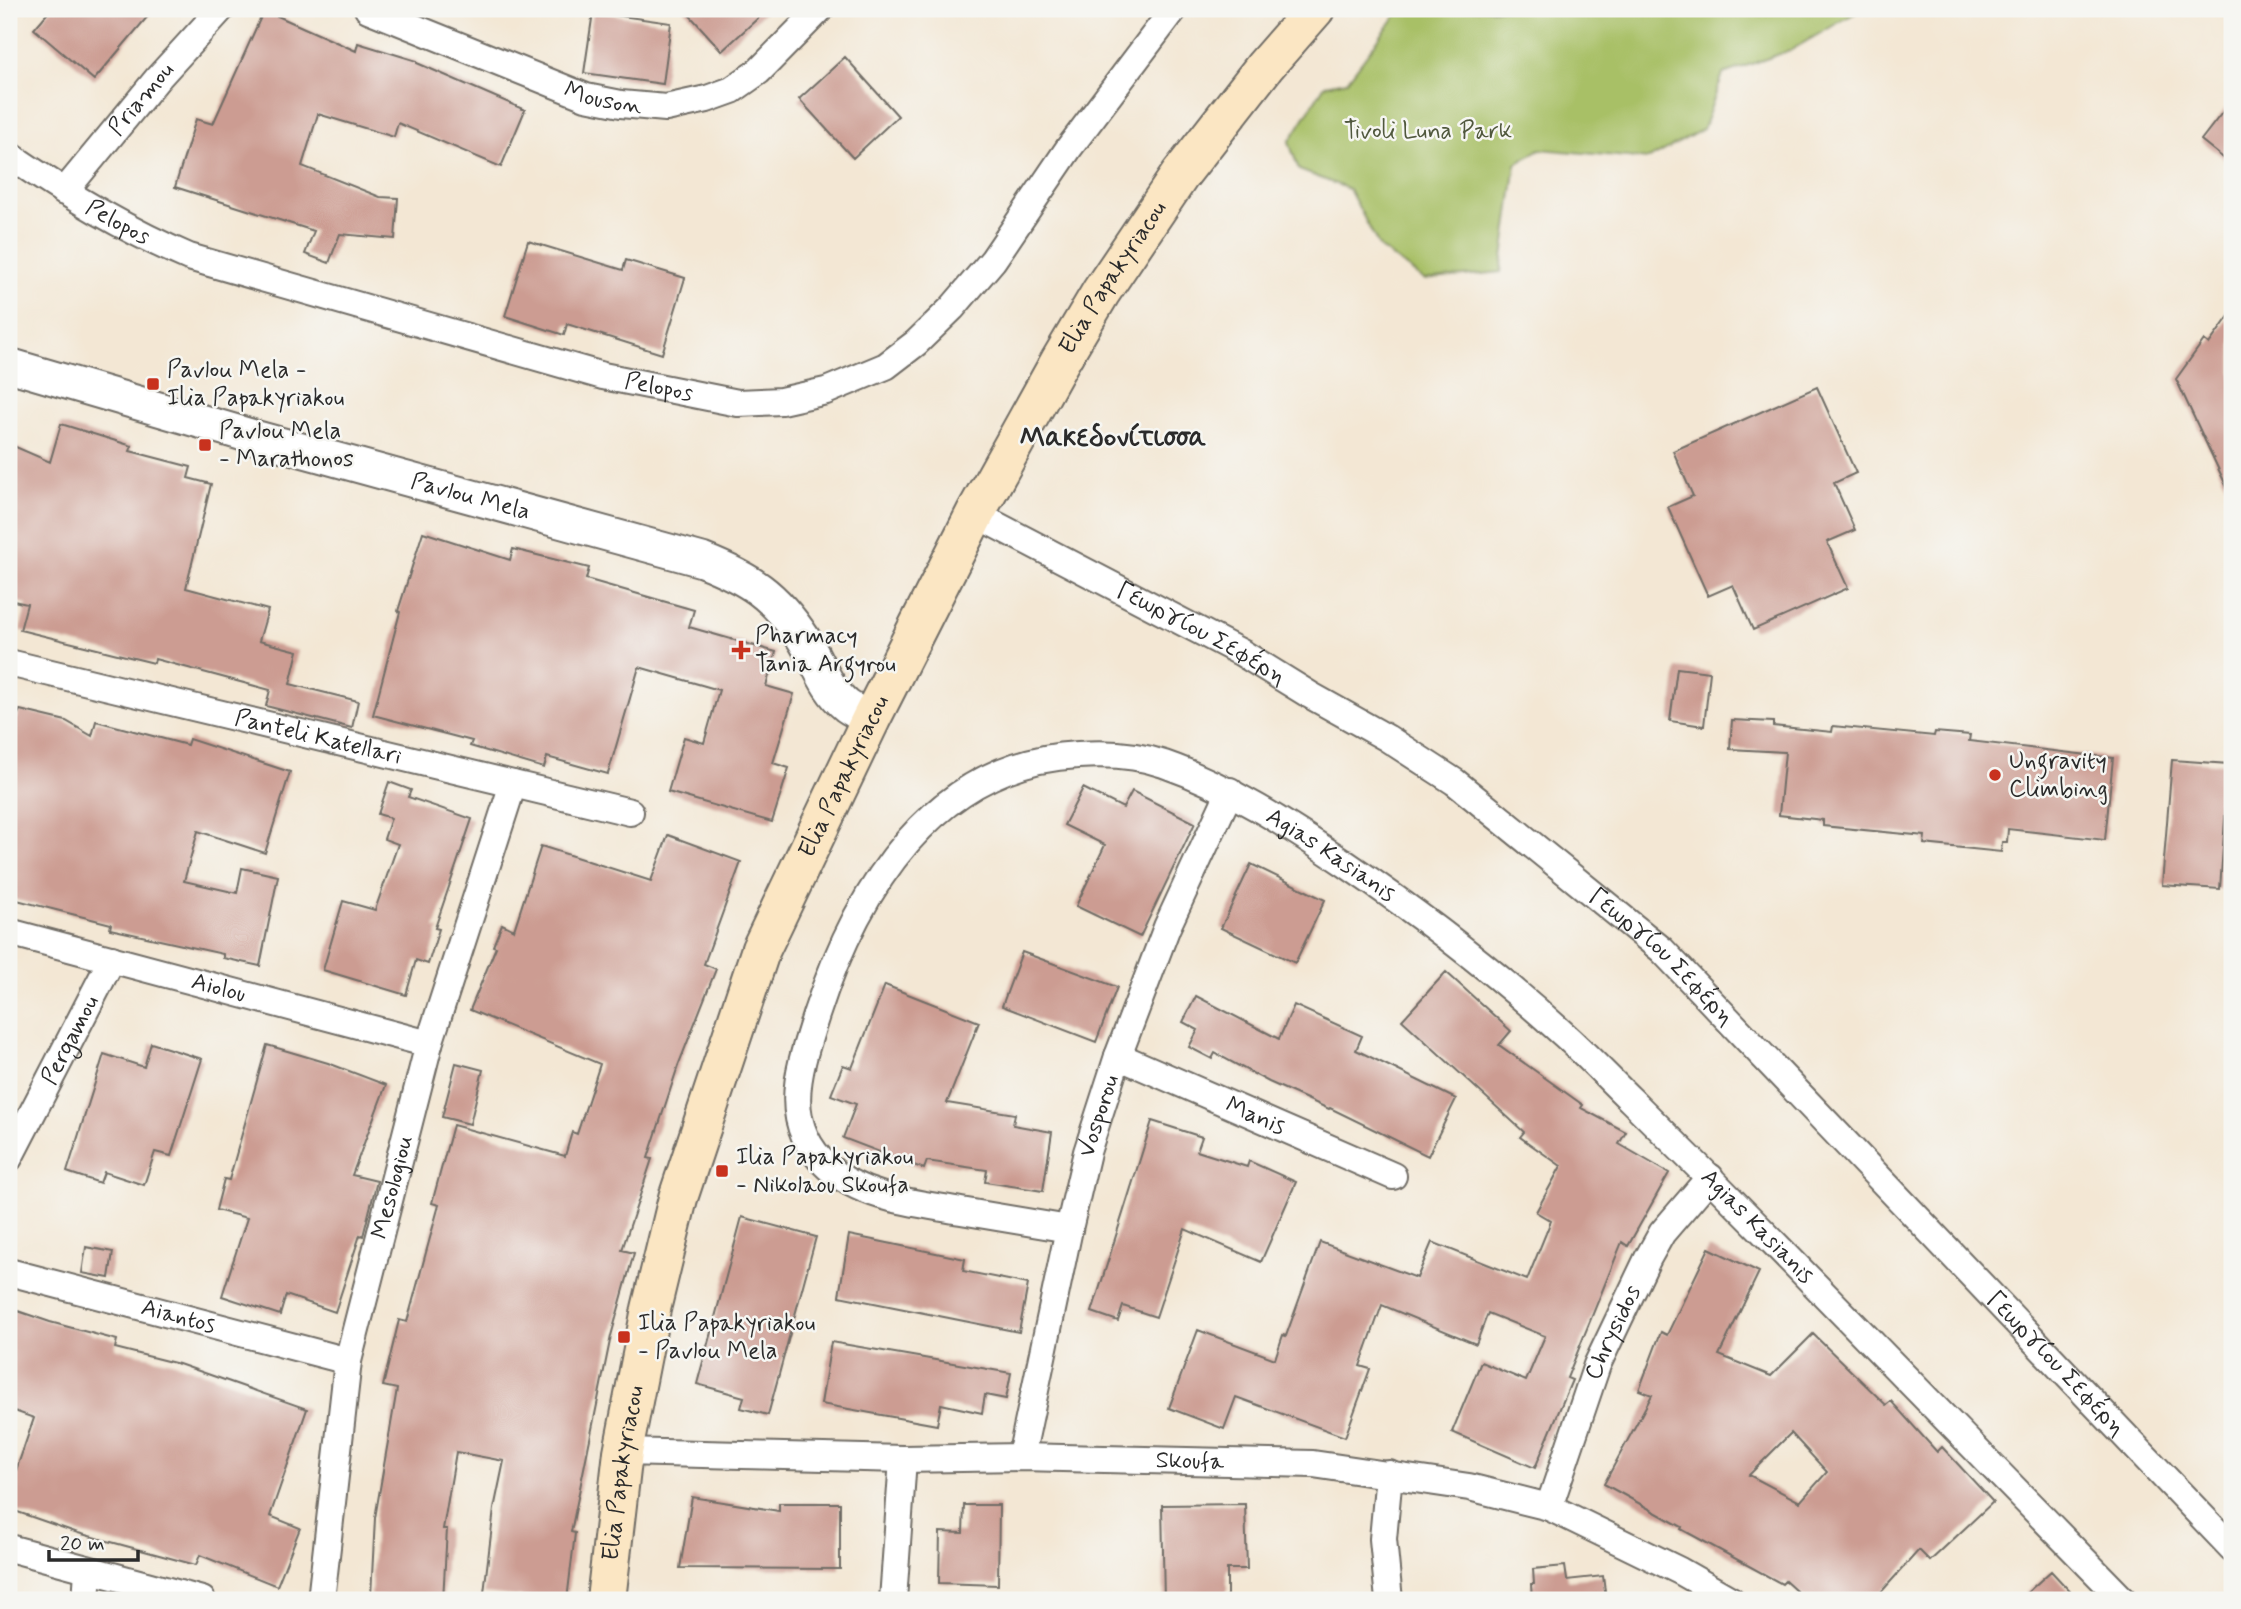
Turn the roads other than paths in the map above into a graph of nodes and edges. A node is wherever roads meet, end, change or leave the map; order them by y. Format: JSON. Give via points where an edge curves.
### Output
{"nodes":[{"id":1,"x":220,"y":9,"type":"edge"},
{"id":2,"x":368,"y":9,"type":"edge"},
{"id":3,"x":820,"y":9,"type":"edge"},
{"id":4,"x":1174,"y":9,"type":"edge"},
{"id":5,"x":1315,"y":9,"type":"edge"},
{"id":6,"x":9,"y":155,"type":"edge"},
{"id":7,"x":64,"y":192,"type":"junction"},
{"id":8,"x":9,"y":365,"type":"edge"},
{"id":9,"x":975,"y":514,"type":"junction"},
{"id":10,"x":9,"y":663,"type":"edge"},
{"id":11,"x":871,"y":719,"type":"junction"},
{"id":12,"x":513,"y":783,"type":"junction"},
{"id":13,"x":1230,"y":791,"type":"junction"},
{"id":14,"x":630,"y":812,"type":"dead end"},
{"id":15,"x":9,"y":932,"type":"edge"},
{"id":16,"x":112,"y":959,"type":"junction"},
{"id":17,"x":429,"y":1044,"type":"junction"},
{"id":18,"x":1118,"y":1056,"type":"junction"},
{"id":19,"x":9,"y":1158,"type":"edge"},
{"id":20,"x":1393,"y":1176,"type":"dead end"},
{"id":21,"x":1710,"y":1177,"type":"junction"},
{"id":22,"x":1069,"y":1229,"type":"junction"},
{"id":23,"x":9,"y":1272,"type":"edge"},
{"id":24,"x":348,"y":1361,"type":"junction"},
{"id":25,"x":623,"y":1452,"type":"junction"},
{"id":26,"x":1021,"y":1457,"type":"junction"},
{"id":27,"x":903,"y":1459,"type":"junction"},
{"id":28,"x":1389,"y":1475,"type":"junction"},
{"id":29,"x":1549,"y":1507,"type":"junction"},
{"id":30,"x":9,"y":1548,"type":"edge"},
{"id":31,"x":2232,"y":1548,"type":"edge"},
{"id":32,"x":88,"y":1571,"type":"junction"},
{"id":33,"x":86,"y":1600,"type":"edge"},
{"id":34,"x":202,"y":1600,"type":"edge"},
{"id":35,"x":321,"y":1600,"type":"edge"},
{"id":36,"x":606,"y":1600,"type":"edge"},
{"id":37,"x":894,"y":1600,"type":"edge"},
{"id":38,"x":1389,"y":1600,"type":"edge"},
{"id":39,"x":1731,"y":1600,"type":"edge"},
{"id":40,"x":2123,"y":1600,"type":"edge"}],
"edges":[{"from":1,"to":7,"type":"street","name":"Priamou"},
{"from":2,"to":3,"type":"street","name":"Mouson","via":[[586,97],[666,107],[732,90],[759,72]]},
{"from":4,"to":7,"type":"street","name":"Pelopos","via":[[1069,148],[993,260],[952,308],[886,366],[826,391],[781,401],[738,403],[603,376],[189,257]]},
{"from":5,"to":9,"type":"main road","name":"Elia Papakyriacou","via":[[1180,175],[1080,327]]},
{"from":6,"to":7,"type":"street","name":"Pelopos"},
{"from":8,"to":11,"type":"street","name":"Pavlou Mela","via":[[731,571],[775,603],[803,638],[830,689],[848,707]]},
{"from":9,"to":11,"type":"main road","name":"Elia Papakyriacou"},
{"from":9,"to":31,"type":"street","name":"Γεωργίου Σεφέρη","via":[[1242,653],[1387,738],[1455,782],[1662,950]]},
{"from":10,"to":12,"type":"street","name":"Panteli Katellari"},
{"from":11,"to":25,"type":"main road","name":"Elia Papakyriacou","via":[[761,949],[678,1198]]},
{"from":12,"to":14,"type":"street","name":"Panteli Katellari"},
{"from":12,"to":17,"type":"street","name":"Mesologiou"},
{"from":13,"to":18,"type":"street","name":"Vosporou","via":[[1167,927]]},
{"from":13,"to":21,"type":"street","name":"Agias Kasianis","via":[[1390,894],[1464,950],[1561,1031]]},
{"from":13,"to":22,"type":"street","name":"Agias Kasianis","via":[[1132,755],[1065,755],[998,774],[948,803],[902,846],[854,920],[831,971],[795,1103],[806,1140],[815,1153],[850,1184],[874,1193]]},
{"from":15,"to":16,"type":"street","name":"Aiolou"},
{"from":16,"to":17,"type":"street","name":"Aiolou"},
{"from":16,"to":19,"type":"street","name":"Pergamou"},
{"from":17,"to":24,"type":"street","name":"Mesologiou"},
{"from":18,"to":20,"type":"street","name":"Manis"},
{"from":18,"to":22,"type":"street","name":"Vosporou","via":[[1087,1152]]},
{"from":21,"to":29,"type":"street","name":"Chrysidos","via":[[1678,1213],[1648,1258],[1597,1365]]},
{"from":21,"to":40,"type":"street","name":"Agias Kasianis"},
{"from":22,"to":26,"type":"street","name":"Vosporou"},
{"from":23,"to":24,"type":"street","name":"Aiantos"},
{"from":24,"to":35,"type":"street","name":"Mesologiou"},
{"from":25,"to":27,"type":"street","name":"Skoufa"},
{"from":25,"to":36,"type":"main road","name":"Elia Papakyriacou"},
{"from":26,"to":27,"type":"street","name":"Skoufa"},
{"from":26,"to":28,"type":"street","name":"Skoufa","via":[[1313,1464]]},
{"from":27,"to":37,"type":"street"},
{"from":28,"to":29,"type":"street","name":"Skoufa","via":[[1469,1487]]},
{"from":28,"to":38,"type":"street","via":[[1383,1539]]},
{"from":29,"to":39,"type":"street","name":"Skoufa"},
{"from":30,"to":32,"type":"street"},
{"from":32,"to":33,"type":"street"},
{"from":32,"to":34,"type":"street"}]}
